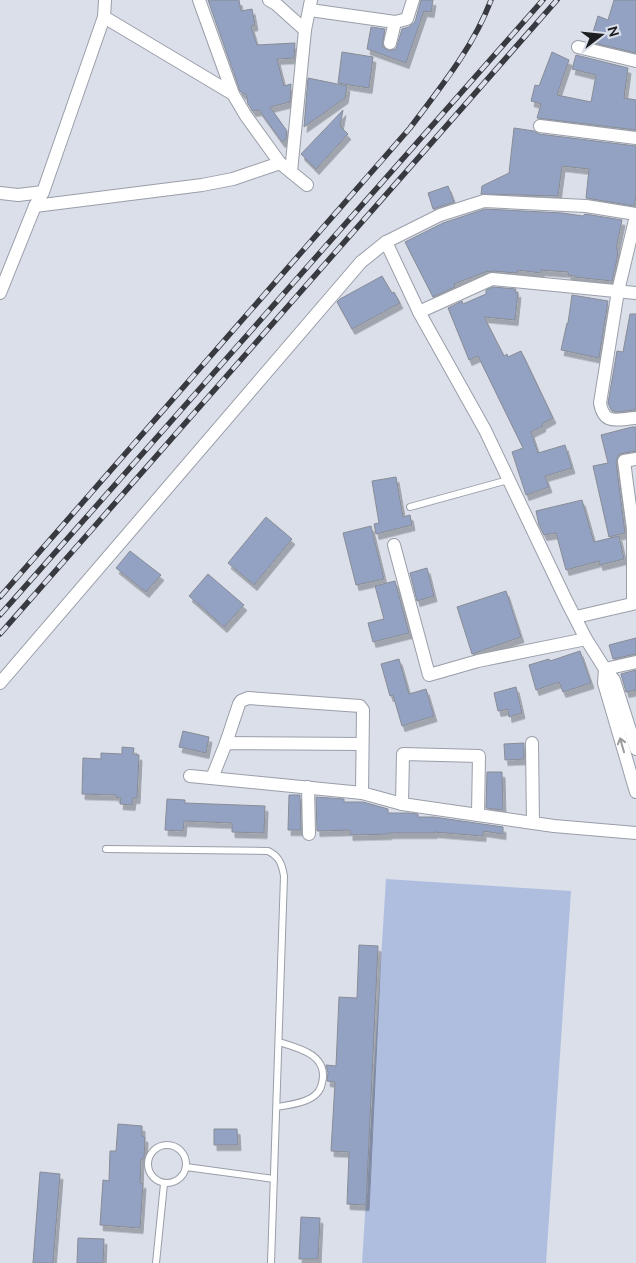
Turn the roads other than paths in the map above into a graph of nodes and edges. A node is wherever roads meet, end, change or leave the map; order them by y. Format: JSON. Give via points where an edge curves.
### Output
{"nodes":[{"id":1,"x":105,"y":0,"type":"edge"},
{"id":2,"x":199,"y":0,"type":"edge"},
{"id":3,"x":269,"y":0,"type":"edge"},
{"id":4,"x":413,"y":0,"type":"edge"},
{"id":5,"x":311,"y":5,"type":"edge"},
{"id":6,"x":104,"y":17,"type":"junction"},
{"id":7,"x":395,"y":22,"type":"junction"},
{"id":8,"x":305,"y":30,"type":"junction"},
{"id":9,"x":390,"y":43,"type":"dead end"},
{"id":10,"x":578,"y":47,"type":"dead end"},
{"id":11,"x":636,"y":61,"type":"edge"},
{"id":12,"x":233,"y":94,"type":"junction"},
{"id":13,"x":540,"y":126,"type":"dead end"},
{"id":14,"x":636,"y":138,"type":"edge"},
{"id":15,"x":280,"y":163,"type":"junction"},
{"id":16,"x":291,"y":172,"type":"junction"},
{"id":17,"x":307,"y":185,"type":"dead end"},
{"id":18,"x":43,"y":192,"type":"junction"},
{"id":19,"x":0,"y":193,"type":"edge"},
{"id":20,"x":35,"y":206,"type":"junction"},
{"id":21,"x":636,"y":215,"type":"edge"},
{"id":22,"x":386,"y":242,"type":"junction"},
{"id":23,"x":618,"y":291,"type":"junction"},
{"id":24,"x":0,"y":293,"type":"edge"},
{"id":25,"x":636,"y":293,"type":"edge"},
{"id":26,"x":419,"y":312,"type":"junction"},
{"id":27,"x":636,"y":418,"type":"edge"},
{"id":28,"x":636,"y":458,"type":"edge"},
{"id":29,"x":508,"y":480,"type":"junction"},
{"id":30,"x":410,"y":507,"type":"dead end"},
{"id":31,"x":635,"y":533,"type":"edge"},
{"id":32,"x":394,"y":545,"type":"dead end"},
{"id":33,"x":635,"y":603,"type":"edge"},
{"id":34,"x":576,"y":617,"type":"junction"},
{"id":35,"x":586,"y":639,"type":"junction"},
{"id":36,"x":636,"y":662,"type":"edge"},
{"id":37,"x":605,"y":669,"type":"junction"},
{"id":38,"x":0,"y":683,"type":"edge"},
{"id":39,"x":226,"y":743,"type":"junction"},
{"id":40,"x":532,"y":743,"type":"dead end"},
{"id":41,"x":362,"y":744,"type":"junction"},
{"id":42,"x":636,"y":749,"type":"edge"},
{"id":43,"x":190,"y":776,"type":"dead end"},
{"id":44,"x":212,"y":778,"type":"junction"},
{"id":45,"x":308,"y":787,"type":"junction"},
{"id":46,"x":636,"y":792,"type":"edge"},
{"id":47,"x":362,"y":793,"type":"junction"},
{"id":48,"x":402,"y":804,"type":"junction"},
{"id":49,"x":478,"y":815,"type":"junction"},
{"id":50,"x":533,"y":823,"type":"junction"},
{"id":51,"x":636,"y":833,"type":"edge"},
{"id":52,"x":309,"y":834,"type":"dead end"},
{"id":53,"x":106,"y":849,"type":"dead end"},
{"id":54,"x":279,"y":1042,"type":"junction"},
{"id":55,"x":277,"y":1107,"type":"junction"},
{"id":56,"x":186,"y":1167,"type":"junction"},
{"id":57,"x":274,"y":1179,"type":"junction"},
{"id":58,"x":164,"y":1184,"type":"junction"},
{"id":59,"x":156,"y":1263,"type":"edge"},
{"id":60,"x":271,"y":1263,"type":"edge"}],
"edges":[{"from":1,"to":6,"type":"street"},
{"from":2,"to":12,"type":"street"},
{"from":3,"to":8,"type":"street"},
{"from":4,"to":7,"type":"street","via":[[408,19]]},
{"from":5,"to":7,"type":"street"},
{"from":5,"to":8,"type":"street"},
{"from":6,"to":12,"type":"street"},
{"from":6,"to":18,"type":"street"},
{"from":7,"to":9,"type":"street"},
{"from":8,"to":16,"type":"street"},
{"from":10,"to":11,"type":"street"},
{"from":12,"to":15,"type":"street"},
{"from":13,"to":14,"type":"street"},
{"from":15,"to":16,"type":"street"},
{"from":15,"to":20,"type":"street","via":[[233,179],[202,185]]},
{"from":16,"to":17,"type":"street"},
{"from":18,"to":19,"type":"street","via":[[18,196]]},
{"from":18,"to":20,"type":"street"},
{"from":20,"to":24,"type":"street"},
{"from":21,"to":22,"type":"street","via":[[586,206],[484,201],[440,214]]},
{"from":21,"to":23,"type":"street"},
{"from":22,"to":26,"type":"street"},
{"from":22,"to":38,"type":"street","via":[[361,262]]},
{"from":23,"to":25,"type":"street"},
{"from":23,"to":26,"type":"street","via":[[492,279]]},
{"from":23,"to":27,"type":"street","via":[[600,403],[606,418]]},
{"from":26,"to":29,"type":"street","via":[[485,430]]},
{"from":28,"to":31,"type":"street","via":[[624,461]]},
{"from":29,"to":30,"type":"lane"},
{"from":29,"to":34,"type":"street"},
{"from":31,"to":33,"type":"street"},
{"from":32,"to":35,"type":"street","via":[[429,675],[478,661]]},
{"from":33,"to":34,"type":"street"},
{"from":34,"to":35,"type":"street"},
{"from":35,"to":37,"type":"street"},
{"from":36,"to":37,"type":"street"},
{"from":37,"to":42,"type":"street","via":[[614,680]]},
{"from":46,"to":37,"type":"street","one_way":true,"via":[[604,683]]},
{"from":39,"to":41,"type":"street"},
{"from":39,"to":41,"type":"street","via":[[239,704],[248,698],[360,706],[363,710]]},
{"from":39,"to":44,"type":"street"},
{"from":40,"to":50,"type":"street"},
{"from":41,"to":47,"type":"street"},
{"from":43,"to":44,"type":"street"},
{"from":44,"to":45,"type":"street"},
{"from":45,"to":47,"type":"street"},
{"from":45,"to":52,"type":"street"},
{"from":47,"to":48,"type":"street"},
{"from":48,"to":49,"type":"street"},
{"from":48,"to":49,"type":"street","via":[[403,754],[479,756]]},
{"from":49,"to":50,"type":"street"},
{"from":50,"to":51,"type":"street"},
{"from":53,"to":54,"type":"lane","via":[[268,850],[275,854],[282,864],[284,876]]},
{"from":54,"to":55,"type":"lane"},
{"from":54,"to":55,"type":"lane","via":[[302,1048],[315,1056],[322,1066],[323,1078],[320,1090],[312,1098]]},
{"from":55,"to":57,"type":"lane"},
{"from":56,"to":57,"type":"lane"},
{"from":56,"to":58,"type":"lane","via":[[181,1178]]},
{"from":56,"to":58,"type":"lane","via":[[180,1150],[169,1145],[157,1148],[149,1156],[148,1168],[154,1179]]},
{"from":57,"to":60,"type":"lane"},
{"from":58,"to":59,"type":"lane"}]}
